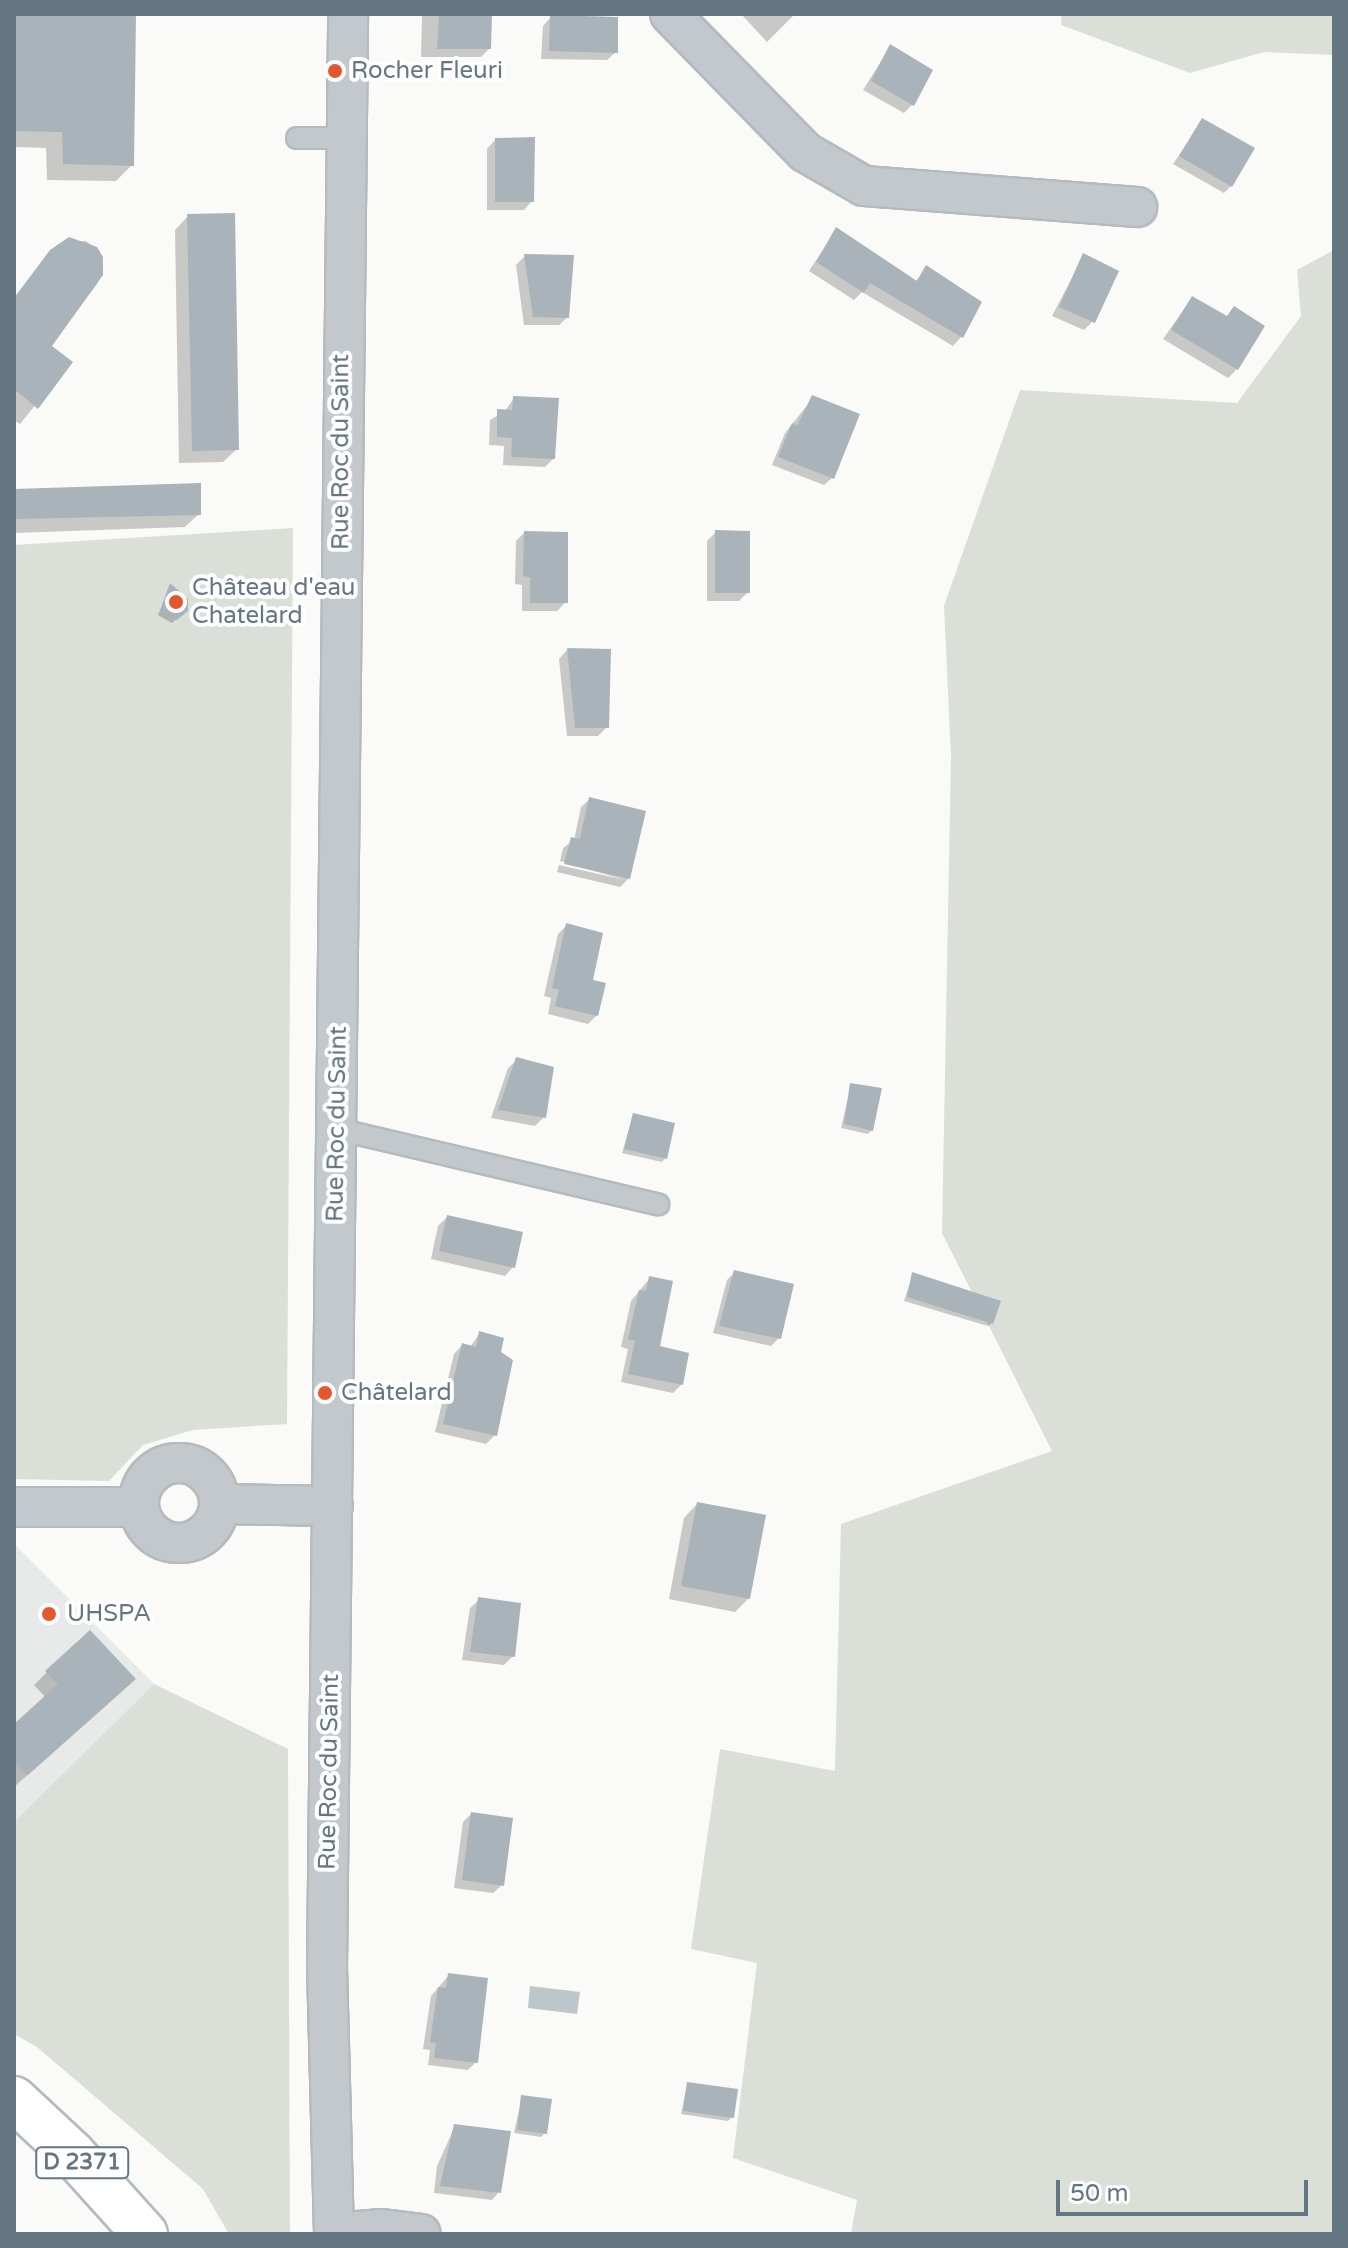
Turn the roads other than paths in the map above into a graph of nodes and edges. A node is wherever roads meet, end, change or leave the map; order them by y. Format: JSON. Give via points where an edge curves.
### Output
{"nodes":[{"id":1,"x":348,"y":14,"type":"edge"},
{"id":2,"x":670,"y":14,"type":"edge"},
{"id":3,"x":297,"y":138,"type":"dead end"},
{"id":4,"x":345,"y":138,"type":"junction"},
{"id":5,"x":1137,"y":207,"type":"dead end"},
{"id":6,"x":337,"y":1129,"type":"junction"},
{"id":7,"x":658,"y":1204,"type":"dead end"},
{"id":8,"x":220,"y":1504,"type":"junction"},
{"id":9,"x":333,"y":1506,"type":"junction"},
{"id":10,"x":14,"y":1507,"type":"edge"},
{"id":11,"x":138,"y":1507,"type":"junction"},
{"id":12,"x":14,"y":2099,"type":"edge"},
{"id":13,"x":14,"y":2133,"type":"edge"},
{"id":14,"x":334,"y":2233,"type":"edge"},
{"id":15,"x":106,"y":2234,"type":"edge"},
{"id":16,"x":145,"y":2234,"type":"edge"},
{"id":17,"x":421,"y":2234,"type":"edge"}],
"edges":[{"from":1,"to":4,"type":"street","name":"Rue Roc du Saint"},
{"from":2,"to":5,"type":"street","via":[[805,152],[864,186]]},
{"from":3,"to":4,"type":"lane"},
{"from":4,"to":6,"type":"street","name":"Rue Roc du Saint"},
{"from":6,"to":7,"type":"lane"},
{"from":6,"to":9,"type":"street","name":"Rue Roc du Saint"},
{"from":8,"to":9,"type":"street"},
{"from":8,"to":11,"type":"street","via":[[217,1517],[200,1538],[173,1543],[150,1531]]},
{"from":8,"to":11,"type":"street","via":[[212,1479],[202,1469],[177,1462],[153,1471]]},
{"from":9,"to":14,"type":"street","name":"Rue Roc du Saint","via":[[327,2045]]},
{"from":10,"to":11,"type":"street"},
{"from":12,"to":16,"type":"main road","number":"D 2371","via":[[72,2153]]},
{"from":13,"to":15,"type":"main road","number":"D 2371"},
{"from":14,"to":17,"type":"street","via":[[382,2229]]}]}
